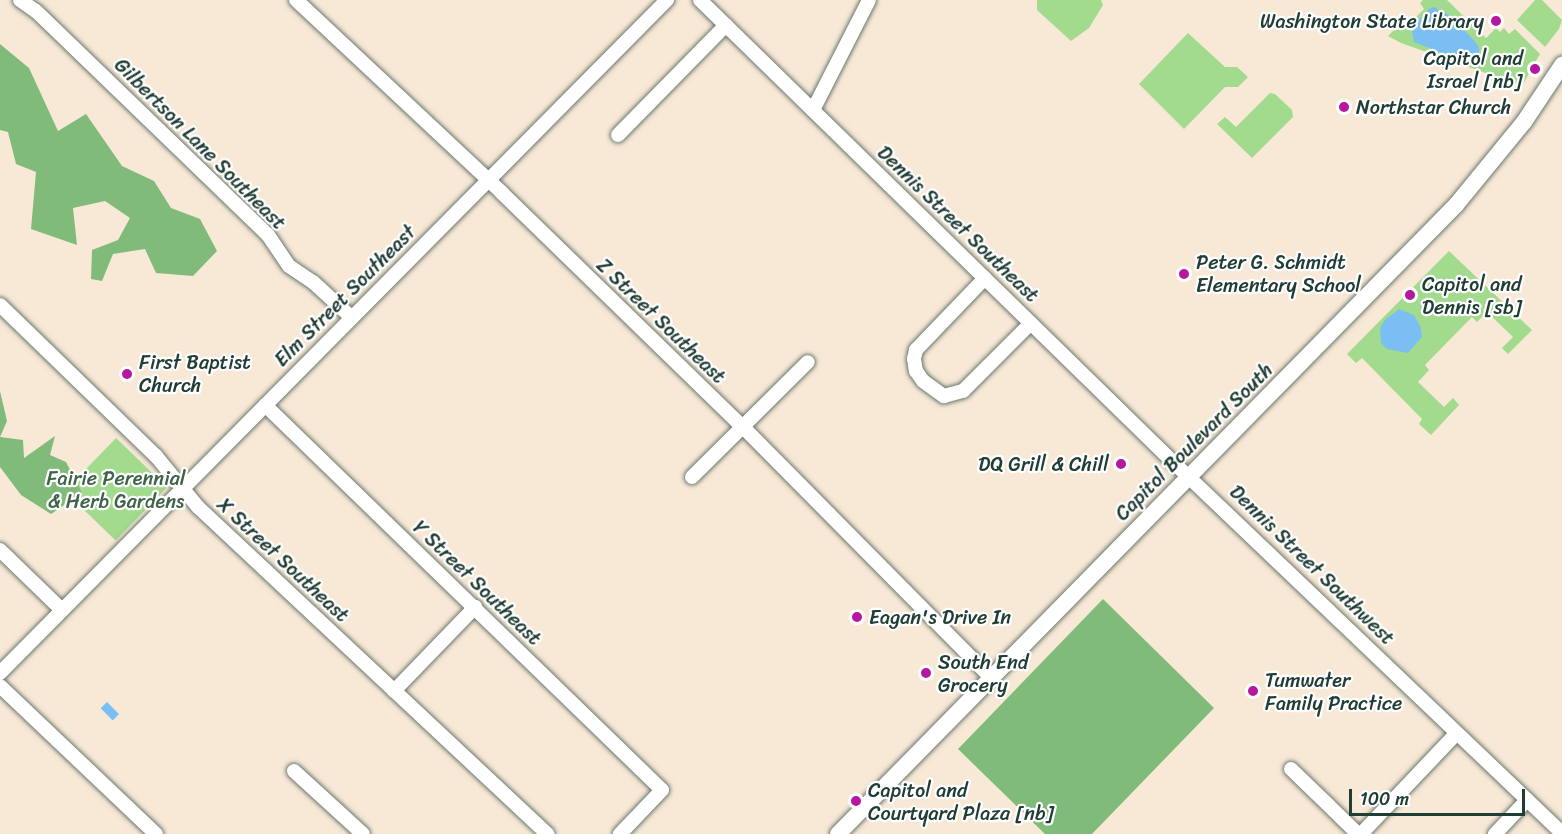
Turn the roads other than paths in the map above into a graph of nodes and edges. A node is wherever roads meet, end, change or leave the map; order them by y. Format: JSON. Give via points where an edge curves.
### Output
{"nodes":[{"id":1,"x":20,"y":0,"type":"edge"},
{"id":2,"x":296,"y":0,"type":"edge"},
{"id":3,"x":667,"y":0,"type":"edge"},
{"id":4,"x":700,"y":0,"type":"edge"},
{"id":5,"x":869,"y":0,"type":"edge"},
{"id":6,"x":726,"y":25,"type":"junction"},
{"id":7,"x":1562,"y":65,"type":"edge"},
{"id":8,"x":813,"y":110,"type":"junction"},
{"id":9,"x":618,"y":135,"type":"dead end"},
{"id":10,"x":488,"y":180,"type":"junction"},
{"id":11,"x":985,"y":278,"type":"junction"},
{"id":12,"x":0,"y":305,"type":"edge"},
{"id":13,"x":351,"y":317,"type":"junction"},
{"id":14,"x":1031,"y":323,"type":"junction"},
{"id":15,"x":808,"y":362,"type":"dead end"},
{"id":16,"x":265,"y":405,"type":"junction"},
{"id":17,"x":743,"y":428,"type":"junction"},
{"id":18,"x":693,"y":477,"type":"dead end"},
{"id":19,"x":1189,"y":477,"type":"junction"},
{"id":20,"x":182,"y":489,"type":"junction"},
{"id":21,"x":0,"y":550,"type":"edge"},
{"id":22,"x":475,"y":607,"type":"junction"},
{"id":23,"x":63,"y":610,"type":"junction"},
{"id":24,"x":0,"y":673,"type":"edge"},
{"id":25,"x":991,"y":678,"type":"junction"},
{"id":26,"x":0,"y":686,"type":"edge"},
{"id":27,"x":394,"y":691,"type":"junction"},
{"id":28,"x":1457,"y":733,"type":"junction"},
{"id":29,"x":1291,"y":769,"type":"dead end"},
{"id":30,"x":294,"y":771,"type":"dead end"},
{"id":31,"x":1527,"y":800,"type":"junction"},
{"id":32,"x":1562,"y":833,"type":"edge"},
{"id":33,"x":156,"y":834,"type":"edge"},
{"id":34,"x":363,"y":834,"type":"edge"},
{"id":35,"x":548,"y":834,"type":"edge"},
{"id":36,"x":620,"y":834,"type":"edge"},
{"id":37,"x":838,"y":834,"type":"edge"},
{"id":38,"x":1359,"y":834,"type":"edge"},
{"id":39,"x":1495,"y":834,"type":"edge"}],
"edges":[{"from":1,"to":13,"type":"street","name":"Gilbertson Lane Southeast","via":[[36,10],[268,235],[289,266]]},
{"from":2,"to":10,"type":"street","name":"Z Street Southeast"},
{"from":3,"to":10,"type":"street","name":"Elm Street Southeast"},
{"from":4,"to":6,"type":"street","name":"Dennis Street Southeast"},
{"from":5,"to":8,"type":"street"},
{"from":6,"to":8,"type":"street","name":"Dennis Street Southeast"},
{"from":6,"to":9,"type":"street"},
{"from":7,"to":19,"type":"main road","name":"Capitol Boulevard South","via":[[1524,122],[1456,205]]},
{"from":8,"to":11,"type":"street","name":"Dennis Street Southeast"},
{"from":10,"to":13,"type":"street","name":"Elm Street Southeast"},
{"from":10,"to":17,"type":"street","name":"Z Street Southeast"},
{"from":11,"to":14,"type":"street","name":"Dennis Street Southeast"},
{"from":11,"to":14,"type":"street","via":[[916,350],[916,371],[923,381],[944,396],[963,391]]},
{"from":12,"to":20,"type":"street","name":"X Street Southeast","via":[[148,448]]},
{"from":13,"to":16,"type":"street","name":"Elm Street Southeast"},
{"from":14,"to":19,"type":"street","name":"Dennis Street Southeast"},
{"from":15,"to":17,"type":"street"},
{"from":16,"to":20,"type":"street","name":"Elm Street Southeast"},
{"from":16,"to":22,"type":"street","name":"Y Street Southeast"},
{"from":17,"to":18,"type":"street"},
{"from":17,"to":25,"type":"street","name":"Z Street Southeast"},
{"from":19,"to":25,"type":"main road","name":"Capitol Boulevard South"},
{"from":19,"to":28,"type":"street","name":"Dennis Street Southwest"},
{"from":20,"to":23,"type":"street","name":"Elm Street Southeast"},
{"from":20,"to":27,"type":"street","name":"X Street Southeast"},
{"from":21,"to":23,"type":"street"},
{"from":22,"to":27,"type":"street"},
{"from":22,"to":36,"type":"street","name":"Y Street Southeast","via":[[662,790]]},
{"from":23,"to":24,"type":"street","name":"Elm Street Southeast"},
{"from":25,"to":37,"type":"main road","name":"Capitol Boulevard South"},
{"from":26,"to":33,"type":"street"},
{"from":27,"to":35,"type":"street","name":"X Street Southeast"},
{"from":28,"to":31,"type":"street","name":"Dennis Street Southwest"},
{"from":28,"to":38,"type":"street"},
{"from":29,"to":38,"type":"street"},
{"from":30,"to":34,"type":"street"},
{"from":31,"to":32,"type":"street","name":"Dennis Street Southwest"},
{"from":31,"to":39,"type":"street"}]}
